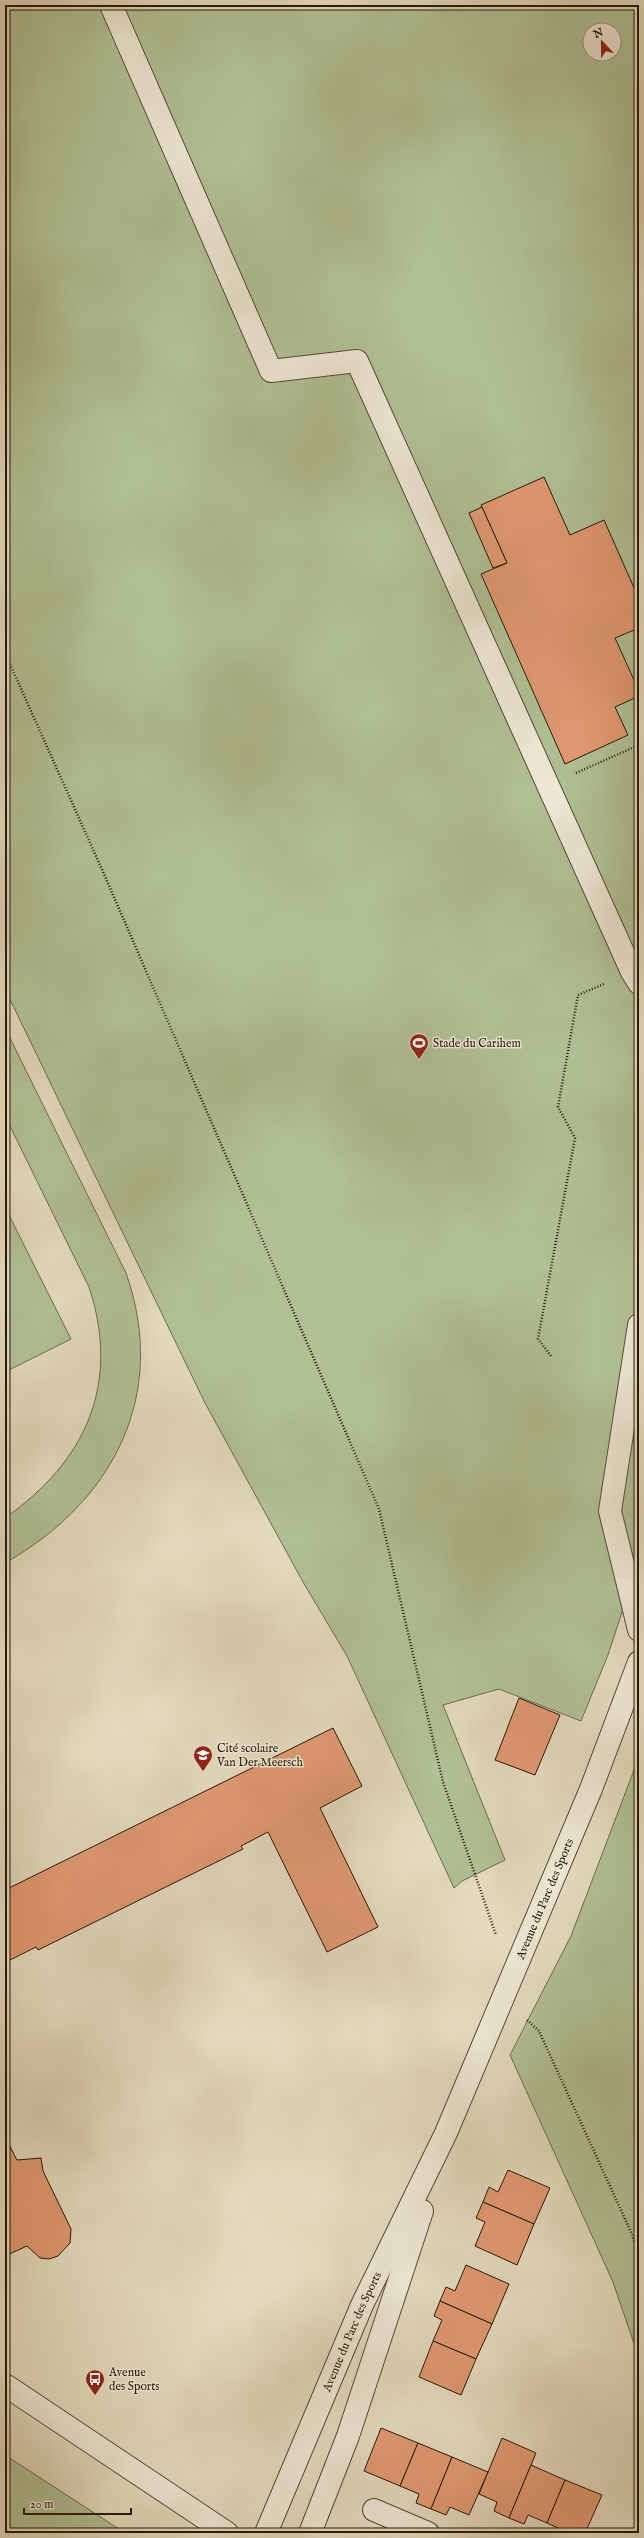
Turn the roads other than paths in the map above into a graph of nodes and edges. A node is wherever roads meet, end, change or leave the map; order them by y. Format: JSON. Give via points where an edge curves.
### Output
{"nodes":[{"id":1,"x":111,"y":5,"type":"edge"},
{"id":2,"x":635,"y":978,"type":"edge"},
{"id":3,"x":639,"y":1325,"type":"edge"},
{"id":4,"x":639,"y":1630,"type":"edge"},
{"id":5,"x":639,"y":1662,"type":"edge"},
{"id":6,"x":446,"y":2134,"type":"junction"},
{"id":7,"x":5,"y":2385,"type":"edge"},
{"id":8,"x":374,"y":2510,"type":"dead end"},
{"id":9,"x":227,"y":2533,"type":"edge"},
{"id":10,"x":266,"y":2533,"type":"edge"},
{"id":11,"x":310,"y":2533,"type":"edge"},
{"id":12,"x":428,"y":2533,"type":"edge"}],
"edges":[{"from":1,"to":2,"type":"street","via":[[271,371],[357,362]]},
{"from":3,"to":4,"type":"street","via":[[610,1511]]},
{"from":5,"to":6,"type":"street","name":"Avenue du Parc des Sports","via":[[591,1789]]},
{"from":6,"to":10,"type":"street","name":"Avenue du Parc des Sports","via":[[362,2305]]},
{"from":6,"to":11,"type":"street","name":"Avenue du Parc des Sports","via":[[348,2436]]},
{"from":7,"to":9,"type":"street"},
{"from":8,"to":12,"type":"street"}]}
